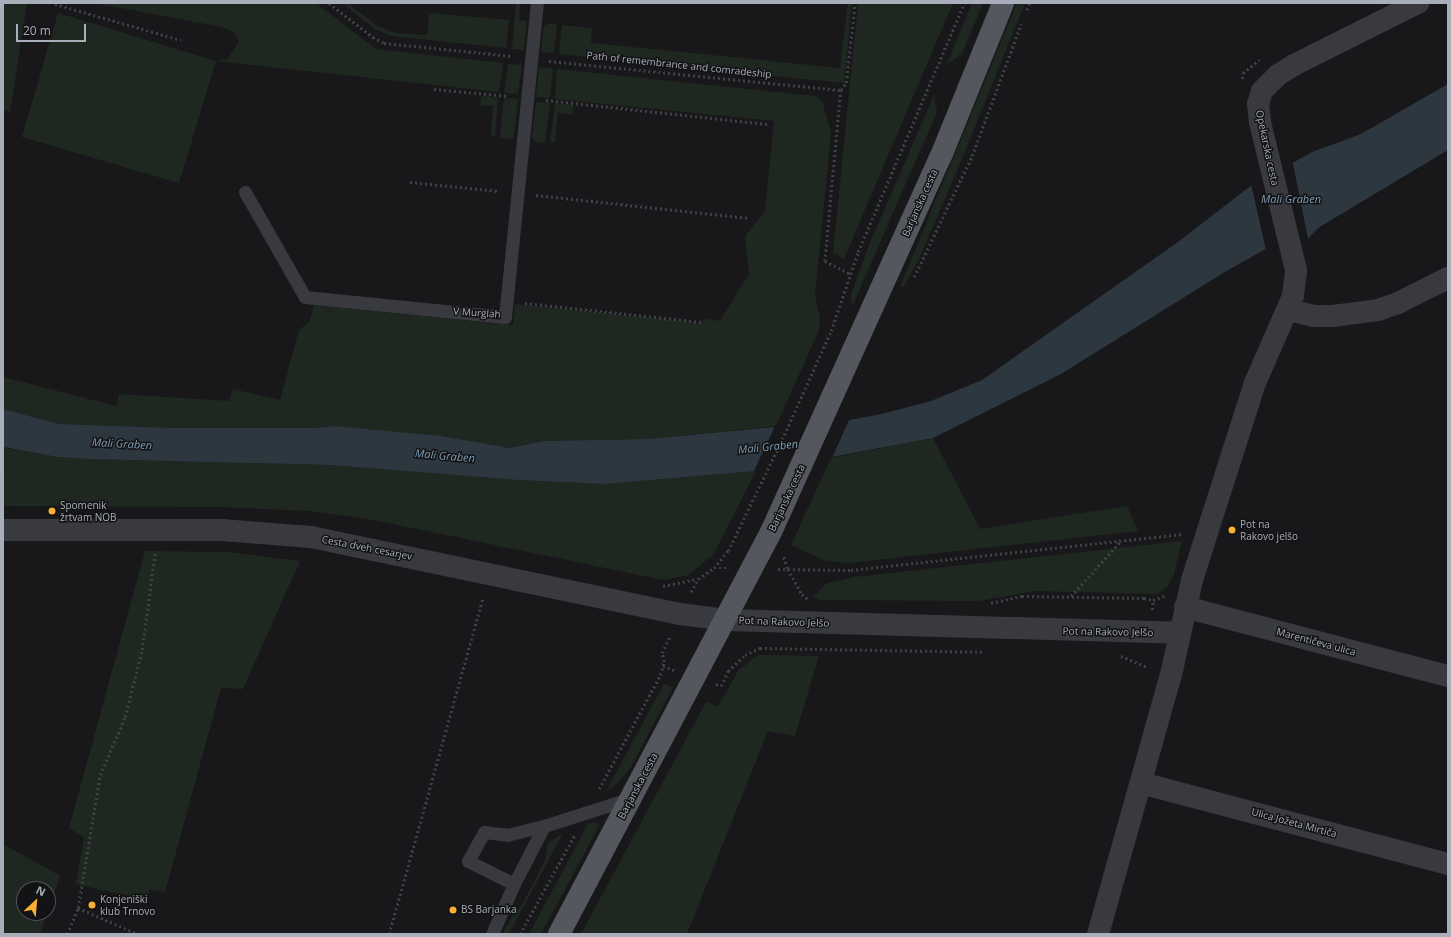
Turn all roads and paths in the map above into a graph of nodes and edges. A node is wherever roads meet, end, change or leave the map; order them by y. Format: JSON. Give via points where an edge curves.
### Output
{"nodes":[{"id":1,"x":329,"y":3,"type":"edge"},
{"id":2,"x":537,"y":3,"type":"edge"},
{"id":3,"x":855,"y":3,"type":"edge"},
{"id":4,"x":964,"y":3,"type":"edge"},
{"id":5,"x":1003,"y":3,"type":"edge"},
{"id":6,"x":1418,"y":3,"type":"edge"},
{"id":7,"x":55,"y":4,"type":"edge"},
{"id":8,"x":181,"y":40,"type":"dead end"},
{"id":9,"x":532,"y":58,"type":"junction"},
{"id":10,"x":434,"y":89,"type":"dead end"},
{"id":11,"x":841,"y":90,"type":"junction"},
{"id":12,"x":528,"y":98,"type":"junction"},
{"id":13,"x":768,"y":124,"type":"dead end"},
{"id":14,"x":410,"y":182,"type":"dead end"},
{"id":15,"x":245,"y":192,"type":"dead end"},
{"id":16,"x":518,"y":193,"type":"junction"},
{"id":17,"x":749,"y":218,"type":"dead end"},
{"id":18,"x":850,"y":274,"type":"junction"},
{"id":19,"x":1448,"y":278,"type":"edge"},
{"id":20,"x":506,"y":301,"type":"junction"},
{"id":21,"x":1288,"y":310,"type":"junction"},
{"id":22,"x":700,"y":322,"type":"dead end"},
{"id":23,"x":158,"y":529,"type":"junction"},
{"id":24,"x":3,"y":530,"type":"edge"},
{"id":25,"x":1191,"y":533,"type":"dead end"},
{"id":26,"x":1120,"y":541,"type":"junction"},
{"id":27,"x":490,"y":573,"type":"junction"},
{"id":28,"x":691,"y":592,"type":"dead end"},
{"id":29,"x":1071,"y":597,"type":"junction"},
{"id":30,"x":1153,"y":600,"type":"dead end"},
{"id":31,"x":812,"y":603,"type":"dead end"},
{"id":32,"x":985,"y":604,"type":"dead end"},
{"id":33,"x":1185,"y":607,"type":"junction"},
{"id":34,"x":726,"y":620,"type":"junction"},
{"id":35,"x":1179,"y":633,"type":"junction"},
{"id":36,"x":670,"y":635,"type":"dead end"},
{"id":37,"x":984,"y":652,"type":"dead end"},
{"id":38,"x":1114,"y":655,"type":"dead end"},
{"id":39,"x":663,"y":666,"type":"junction"},
{"id":40,"x":1153,"y":670,"type":"dead end"},
{"id":41,"x":678,"y":672,"type":"dead end"},
{"id":42,"x":1448,"y":676,"type":"edge"},
{"id":43,"x":657,"y":680,"type":"dead end"},
{"id":44,"x":714,"y":684,"type":"dead end"},
{"id":45,"x":1141,"y":783,"type":"junction"},
{"id":46,"x":632,"y":798,"type":"junction"},
{"id":47,"x":544,"y":826,"type":"junction"},
{"id":48,"x":1448,"y":864,"type":"edge"},
{"id":49,"x":514,"y":884,"type":"junction"},
{"id":50,"x":78,"y":908,"type":"junction"},
{"id":51,"x":67,"y":934,"type":"edge"},
{"id":52,"x":138,"y":934,"type":"edge"},
{"id":53,"x":390,"y":934,"type":"edge"},
{"id":54,"x":492,"y":934,"type":"edge"},
{"id":55,"x":559,"y":934,"type":"edge"},
{"id":56,"x":1098,"y":934,"type":"edge"}],
"edges":[{"from":1,"to":9,"type":"path","name":"Path of remembrance and comradeship","via":[[369,35],[384,43]]},
{"from":2,"to":9,"type":"lane","name":"V Murglah"},
{"from":3,"to":11,"type":"path","via":[[846,83]]},
{"from":4,"to":18,"type":"path"},
{"from":5,"to":34,"type":"main road","name":"Barjanska cesta","via":[[941,156],[854,350],[771,532]]},
{"from":6,"to":21,"type":"street","name":"Opekarska cesta","via":[[1352,34],[1278,75],[1262,91],[1258,104],[1296,270],[1293,296]]},
{"from":7,"to":8,"type":"path"},
{"from":9,"to":11,"type":"path","name":"Path of remembrance and comradeship"},
{"from":9,"to":12,"type":"lane","name":"V Murglah"},
{"from":10,"to":12,"type":"path"},
{"from":11,"to":18,"type":"path","via":[[825,261]]},
{"from":12,"to":13,"type":"path"},
{"from":12,"to":16,"type":"lane","name":"V Murglah"},
{"from":14,"to":16,"type":"path"},
{"from":15,"to":20,"type":"lane","name":"V Murglah","via":[[305,297],[505,317]]},
{"from":16,"to":17,"type":"path"},
{"from":16,"to":20,"type":"lane","name":"V Murglah"},
{"from":18,"to":28,"type":"path","via":[[821,354],[736,536],[722,560],[698,579]]},
{"from":19,"to":21,"type":"street","via":[[1378,310],[1327,316]]},
{"from":20,"to":22,"type":"path"},
{"from":21,"to":33,"type":"street","via":[[1258,375]]},
{"from":23,"to":24,"type":"street","name":"Cesta dveh cesarjev"},
{"from":23,"to":27,"type":"street","name":"Cesta dveh cesarjev","via":[[222,530],[311,537]]},
{"from":23,"to":50,"type":"path","via":[[142,650],[125,717],[100,775]]},
{"from":25,"to":26,"type":"path"},
{"from":26,"to":29,"type":"path"},
{"from":26,"to":31,"type":"path","name":"Pot na Rakovo Jelšo","via":[[851,570],[788,569],[802,594]]},
{"from":27,"to":34,"type":"street","name":"Cesta dveh cesarjev","via":[[680,614]]},
{"from":27,"to":53,"type":"path"},
{"from":29,"to":30,"type":"path"},
{"from":29,"to":32,"type":"path","via":[[1022,596]]},
{"from":33,"to":35,"type":"street"},
{"from":33,"to":42,"type":"street","name":"Marentičeva ulica"},
{"from":34,"to":35,"type":"street","name":"Pot na Rakovo Jelšo"},
{"from":34,"to":46,"type":"main road","name":"Barjanska cesta"},
{"from":35,"to":45,"type":"street","via":[[1171,675]]},
{"from":36,"to":39,"type":"path","via":[[662,653]]},
{"from":37,"to":44,"type":"path","via":[[760,648],[746,655],[728,671],[721,686]]},
{"from":38,"to":40,"type":"path","via":[[1135,660]]},
{"from":39,"to":41,"type":"path"},
{"from":39,"to":43,"type":"path"},
{"from":45,"to":48,"type":"street","name":"Ulica Jožeta Mirtiča"},
{"from":45,"to":56,"type":"street"},
{"from":46,"to":47,"type":"lane"},
{"from":46,"to":55,"type":"main road","name":"Barjanska cesta"},
{"from":47,"to":49,"type":"lane"},
{"from":47,"to":49,"type":"lane","via":[[507,836],[484,832],[468,861]]},
{"from":49,"to":54,"type":"lane"},
{"from":50,"to":51,"type":"path"},
{"from":50,"to":52,"type":"path"}]}
